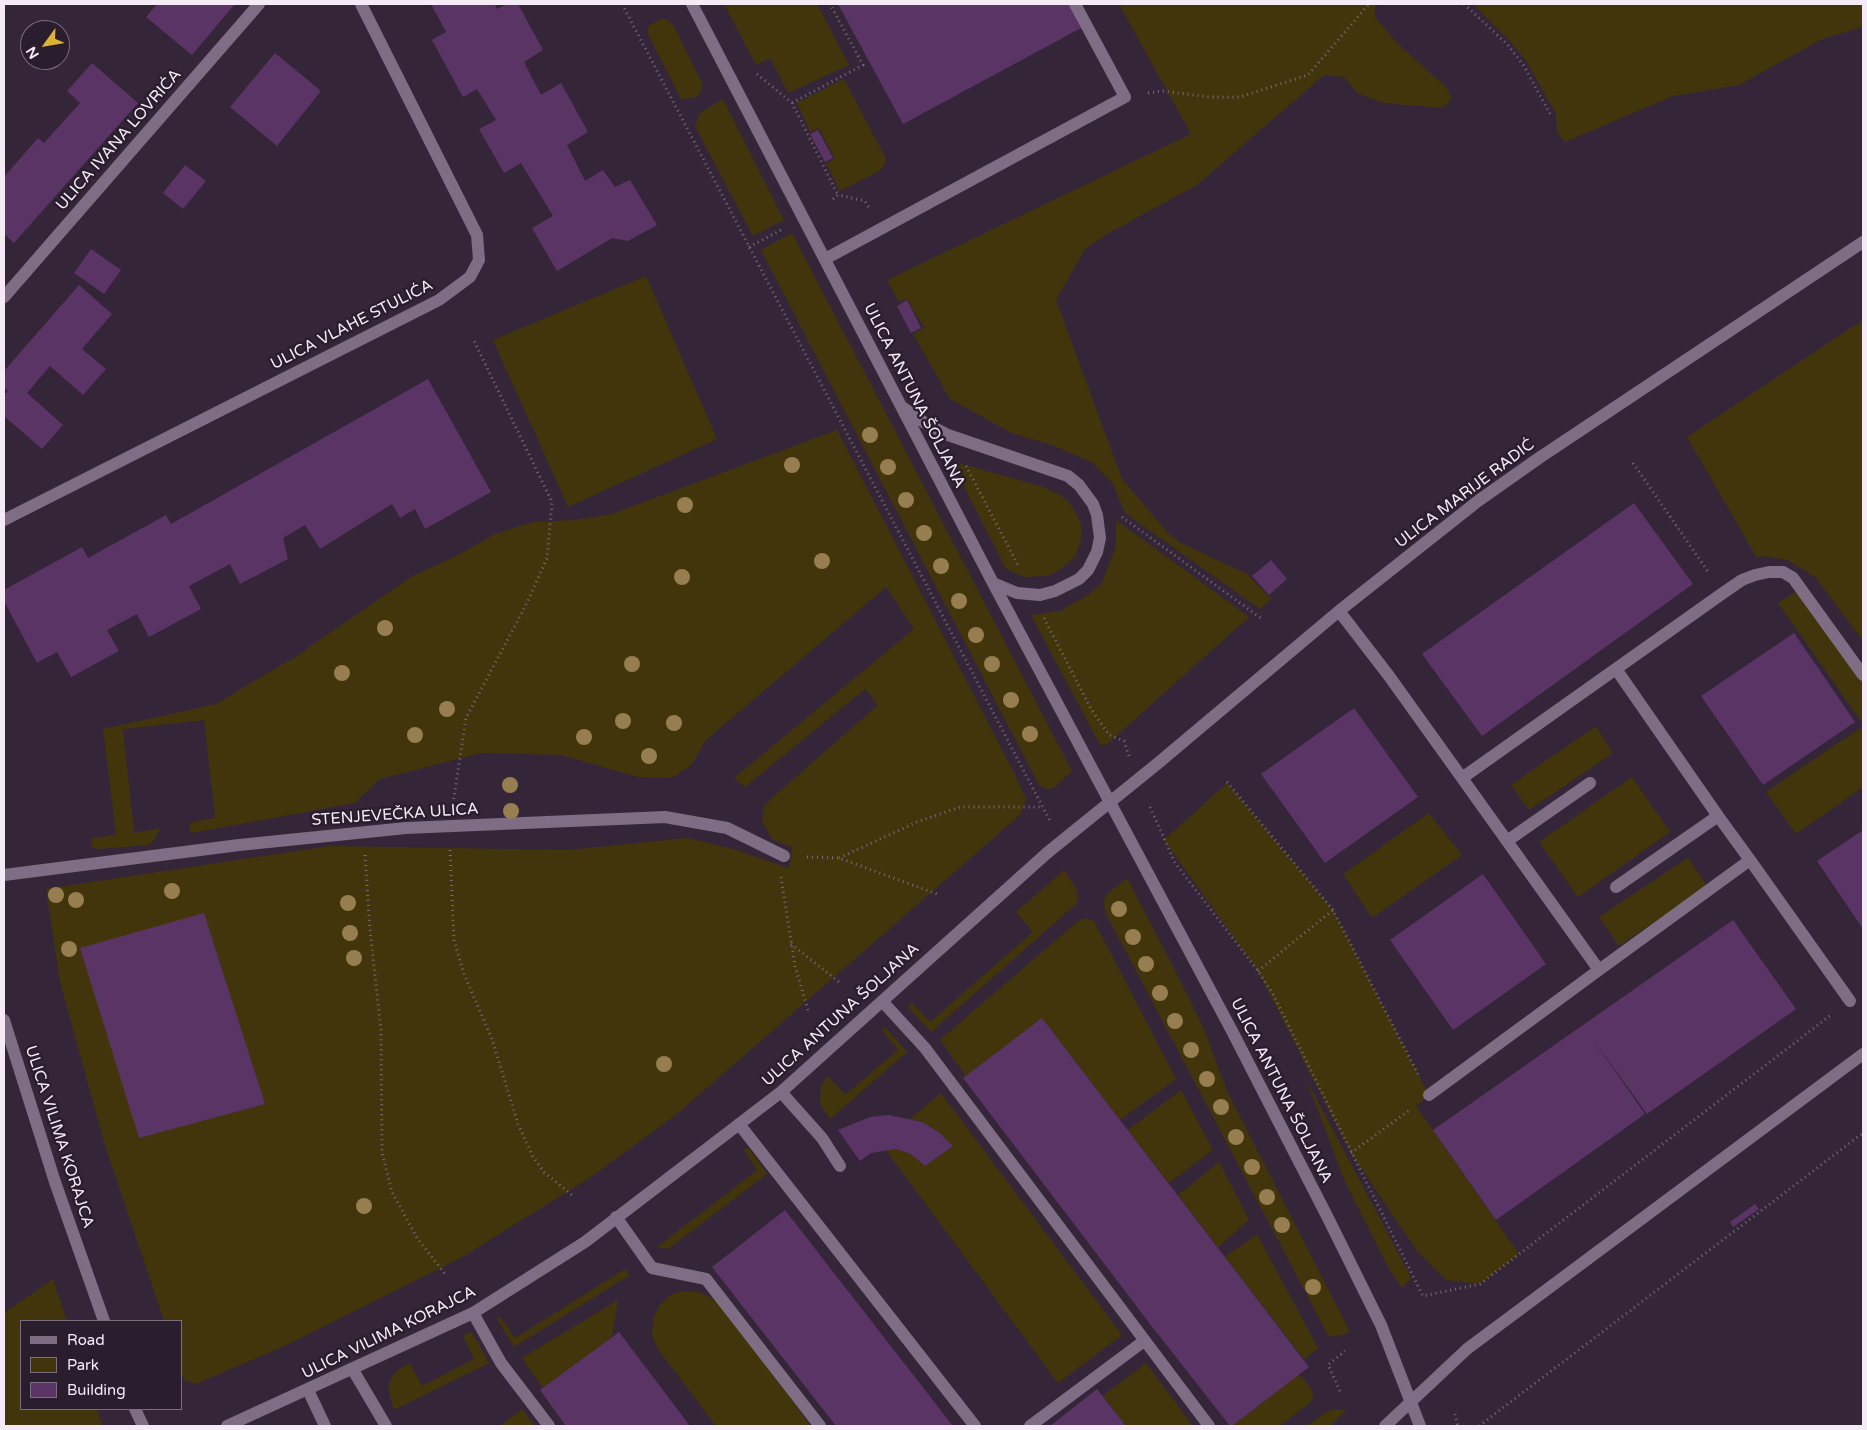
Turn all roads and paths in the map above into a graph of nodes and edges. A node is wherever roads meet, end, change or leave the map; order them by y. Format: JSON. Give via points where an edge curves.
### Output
{"nodes":[{"id":1,"x":259,"y":4,"type":"edge"},
{"id":2,"x":361,"y":4,"type":"edge"},
{"id":3,"x":622,"y":4,"type":"edge"},
{"id":4,"x":692,"y":4,"type":"edge"},
{"id":5,"x":830,"y":4,"type":"edge"},
{"id":6,"x":1075,"y":4,"type":"edge"},
{"id":7,"x":1369,"y":4,"type":"edge"},
{"id":8,"x":1464,"y":4,"type":"edge"},
{"id":9,"x":752,"y":71,"type":"dead end"},
{"id":10,"x":1125,"y":97,"type":"junction"},
{"id":11,"x":792,"y":103,"type":"junction"},
{"id":12,"x":1550,"y":114,"type":"dead end"},
{"id":13,"x":838,"y":195,"type":"junction"},
{"id":14,"x":833,"y":199,"type":"dead end"},
{"id":15,"x":874,"y":215,"type":"dead end"},
{"id":16,"x":788,"y":226,"type":"dead end"},
{"id":17,"x":1863,"y":242,"type":"edge"},
{"id":18,"x":749,"y":247,"type":"junction"},
{"id":19,"x":825,"y":260,"type":"junction"},
{"id":20,"x":4,"y":297,"type":"edge"},
{"id":21,"x":474,"y":341,"type":"dead end"},
{"id":22,"x":900,"y":405,"type":"junction"},
{"id":23,"x":1633,"y":463,"type":"dead end"},
{"id":24,"x":1119,"y":515,"type":"dead end"},
{"id":25,"x":4,"y":520,"type":"edge"},
{"id":26,"x":992,"y":583,"type":"junction"},
{"id":27,"x":1723,"y":593,"type":"junction"},
{"id":28,"x":1339,"y":611,"type":"junction"},
{"id":29,"x":1262,"y":619,"type":"dead end"},
{"id":30,"x":1616,"y":669,"type":"junction"},
{"id":31,"x":1863,"y":675,"type":"edge"},
{"id":32,"x":1124,"y":741,"type":"dead end"},
{"id":33,"x":1130,"y":758,"type":"dead end"},
{"id":34,"x":1462,"y":778,"type":"junction"},
{"id":35,"x":1227,"y":782,"type":"dead end"},
{"id":36,"x":1590,"y":783,"type":"dead end"},
{"id":37,"x":1109,"y":802,"type":"junction"},
{"id":38,"x":1042,"y":807,"type":"junction"},
{"id":39,"x":1150,"y":807,"type":"dead end"},
{"id":40,"x":1718,"y":816,"type":"junction"},
{"id":41,"x":1051,"y":822,"type":"dead end"},
{"id":42,"x":450,"y":826,"type":"junction"},
{"id":43,"x":364,"y":832,"type":"junction"},
{"id":44,"x":1507,"y":841,"type":"junction"},
{"id":45,"x":780,"y":854,"type":"junction"},
{"id":46,"x":839,"y":858,"type":"junction"},
{"id":47,"x":1750,"y":860,"type":"junction"},
{"id":48,"x":4,"y":876,"type":"edge"},
{"id":49,"x":1616,"y":887,"type":"dead end"},
{"id":50,"x":937,"y":894,"type":"dead end"},
{"id":51,"x":1333,"y":910,"type":"junction"},
{"id":52,"x":791,"y":944,"type":"junction"},
{"id":53,"x":1599,"y":970,"type":"junction"},
{"id":54,"x":1258,"y":971,"type":"junction"},
{"id":55,"x":839,"y":982,"type":"dead end"},
{"id":56,"x":882,"y":1001,"type":"junction"},
{"id":57,"x":1850,"y":1001,"type":"joint"},
{"id":58,"x":808,"y":1010,"type":"dead end"},
{"id":59,"x":4,"y":1020,"type":"edge"},
{"id":60,"x":1863,"y":1054,"type":"edge"},
{"id":61,"x":781,"y":1092,"type":"junction"},
{"id":62,"x":1429,"y":1095,"type":"junction"},
{"id":63,"x":739,"y":1124,"type":"junction"},
{"id":64,"x":1863,"y":1133,"type":"edge"},
{"id":65,"x":1351,"y":1153,"type":"junction"},
{"id":66,"x":840,"y":1166,"type":"dead end"},
{"id":67,"x":572,"y":1195,"type":"dead end"},
{"id":68,"x":616,"y":1218,"type":"junction"},
{"id":69,"x":585,"y":1242,"type":"joint"},
{"id":70,"x":445,"y":1274,"type":"dead end"},
{"id":71,"x":473,"y":1313,"type":"junction"},
{"id":72,"x":104,"y":1320,"type":"edge"},
{"id":73,"x":1144,"y":1341,"type":"junction"},
{"id":74,"x":1345,"y":1351,"type":"dead end"},
{"id":75,"x":353,"y":1370,"type":"junction"},
{"id":76,"x":308,"y":1390,"type":"junction"},
{"id":77,"x":1340,"y":1391,"type":"dead end"},
{"id":78,"x":1411,"y":1402,"type":"junction"},
{"id":79,"x":136,"y":1410,"type":"edge"},
{"id":80,"x":1455,"y":1414,"type":"dead end"},
{"id":81,"x":143,"y":1426,"type":"edge"},
{"id":82,"x":227,"y":1426,"type":"edge"},
{"id":83,"x":325,"y":1426,"type":"edge"},
{"id":84,"x":386,"y":1426,"type":"edge"},
{"id":85,"x":549,"y":1426,"type":"edge"},
{"id":86,"x":820,"y":1426,"type":"edge"},
{"id":87,"x":975,"y":1426,"type":"edge"},
{"id":88,"x":1030,"y":1426,"type":"edge"},
{"id":89,"x":1210,"y":1426,"type":"edge"},
{"id":90,"x":1385,"y":1426,"type":"edge"},
{"id":91,"x":1420,"y":1426,"type":"edge"},
{"id":92,"x":1458,"y":1426,"type":"edge"},
{"id":93,"x":1479,"y":1426,"type":"edge"}],
"edges":[{"from":1,"to":20,"type":"street","name":"ULICA IVANA LOVRIĆA"},
{"from":2,"to":25,"type":"street","name":"ULICA VLAHE STULIĆA","via":[[477,235],[479,260],[470,277],[439,300]]},
{"from":3,"to":18,"type":"path"},
{"from":4,"to":19,"type":"street","name":"ULICA ANTUNA ŠOLJANA"},
{"from":5,"to":11,"type":"path","via":[[863,65]]},
{"from":6,"to":10,"type":"street"},
{"from":7,"to":10,"type":"path","via":[[1308,74],[1240,97],[1162,91]]},
{"from":8,"to":12,"type":"path","via":[[1507,44],[1524,66]]},
{"from":9,"to":11,"type":"path"},
{"from":10,"to":19,"type":"street"},
{"from":11,"to":13,"type":"path"},
{"from":13,"to":14,"type":"path"},
{"from":13,"to":15,"type":"path","via":[[865,201]]},
{"from":16,"to":18,"type":"path"},
{"from":17,"to":28,"type":"street","name":"ULICA MARIJE RADIĆ","via":[[1539,458],[1478,501]]},
{"from":18,"to":38,"type":"path"},
{"from":19,"to":22,"type":"street","name":"ULICA ANTUNA ŠOLJANA"},
{"from":21,"to":42,"type":"path","via":[[552,502],[547,558],[466,718]]},
{"from":22,"to":26,"type":"street","name":"ULICA ANTUNA ŠOLJANA"},
{"from":22,"to":26,"type":"street","via":[[948,435],[1068,476],[1079,484],[1093,504],[1100,538],[1088,570],[1079,579],[1055,592],[1040,595],[1017,593]]},
{"from":23,"to":27,"type":"path"},
{"from":24,"to":29,"type":"path"},
{"from":26,"to":37,"type":"street","name":"ULICA ANTUNA ŠOLJANA"},
{"from":27,"to":30,"type":"street"},
{"from":27,"to":31,"type":"street","via":[[1742,580],[1769,572],[1783,572],[1793,578]]},
{"from":28,"to":34,"type":"street"},
{"from":28,"to":37,"type":"street","name":"ULICA MARIJE RADIĆ"},
{"from":30,"to":34,"type":"street"},
{"from":30,"to":40,"type":"street"},
{"from":32,"to":33,"type":"path"},
{"from":34,"to":44,"type":"street"},
{"from":35,"to":51,"type":"path"},
{"from":36,"to":44,"type":"street"},
{"from":37,"to":56,"type":"street","name":"ULICA ANTUNA ŠOLJANA","via":[[1047,853]]},
{"from":37,"to":78,"type":"street","name":"ULICA ANTUNA ŠOLJANA","via":[[1328,1218],[1381,1325]]},
{"from":38,"to":41,"type":"path"},
{"from":38,"to":46,"type":"path","via":[[960,807],[917,822]]},
{"from":39,"to":54,"type":"path","via":[[1174,863]]},
{"from":40,"to":47,"type":"street"},
{"from":40,"to":49,"type":"street"},
{"from":42,"to":43,"type":"street","name":"STENJEVEČKA ULICA"},
{"from":42,"to":45,"type":"street","name":"STENJEVEČKA ULICA","via":[[665,816],[727,828]]},
{"from":42,"to":67,"type":"path","via":[[454,940],[464,974],[492,1039],[518,1124],[533,1157],[544,1172]]},
{"from":43,"to":48,"type":"street","name":"STENJEVEČKA ULICA","via":[[239,844]]},
{"from":43,"to":70,"type":"path","via":[[370,930],[382,1030],[382,1153],[392,1192],[417,1238]]},
{"from":44,"to":53,"type":"street"},
{"from":45,"to":46,"type":"path"},
{"from":45,"to":52,"type":"path"},
{"from":46,"to":50,"type":"path"},
{"from":47,"to":53,"type":"street"},
{"from":47,"to":57,"type":"street"},
{"from":51,"to":54,"type":"path"},
{"from":51,"to":62,"type":"path"},
{"from":52,"to":55,"type":"path"},
{"from":52,"to":58,"type":"path","via":[[794,966]]},
{"from":53,"to":62,"type":"street"},
{"from":54,"to":65,"type":"path","via":[[1274,996]]},
{"from":56,"to":61,"type":"street","name":"ULICA ANTUNA ŠOLJANA"},
{"from":56,"to":73,"type":"street","via":[[925,1048]]},
{"from":57,"to":65,"type":"path","via":[[1480,1284],[1423,1296]]},
{"from":59,"to":72,"type":"street","name":"ULICA VILIMA KORAJCA","via":[[55,1182]]},
{"from":60,"to":78,"type":"street","via":[[1467,1349]]},
{"from":61,"to":63,"type":"street","name":"ULICA ANTUNA ŠOLJANA"},
{"from":61,"to":66,"type":"street","via":[[822,1138]]},
{"from":62,"to":65,"type":"path"},
{"from":63,"to":68,"type":"street","name":"ULICA ANTUNA ŠOLJANA"},
{"from":63,"to":87,"type":"street"},
{"from":64,"to":93,"type":"path"},
{"from":68,"to":69,"type":"street","name":"ULICA ANTUNA ŠOLJANA"},
{"from":68,"to":86,"type":"street","via":[[652,1268],[706,1279]]},
{"from":69,"to":71,"type":"street","name":"ULICA VILIMA KORAJCA"},
{"from":71,"to":75,"type":"street","name":"ULICA VILIMA KORAJCA"},
{"from":71,"to":85,"type":"street","via":[[501,1363]]},
{"from":73,"to":88,"type":"street"},
{"from":73,"to":89,"type":"street"},
{"from":74,"to":77,"type":"path","via":[[1328,1365]]},
{"from":75,"to":76,"type":"street","name":"ULICA VILIMA KORAJCA"},
{"from":75,"to":84,"type":"street"},
{"from":76,"to":82,"type":"street","name":"ULICA VILIMA KORAJCA"},
{"from":76,"to":83,"type":"street"},
{"from":78,"to":90,"type":"street"},
{"from":78,"to":91,"type":"street","name":"ULICA ANTUNA ŠOLJANA"},
{"from":79,"to":81,"type":"street"},
{"from":80,"to":92,"type":"path"}]}
